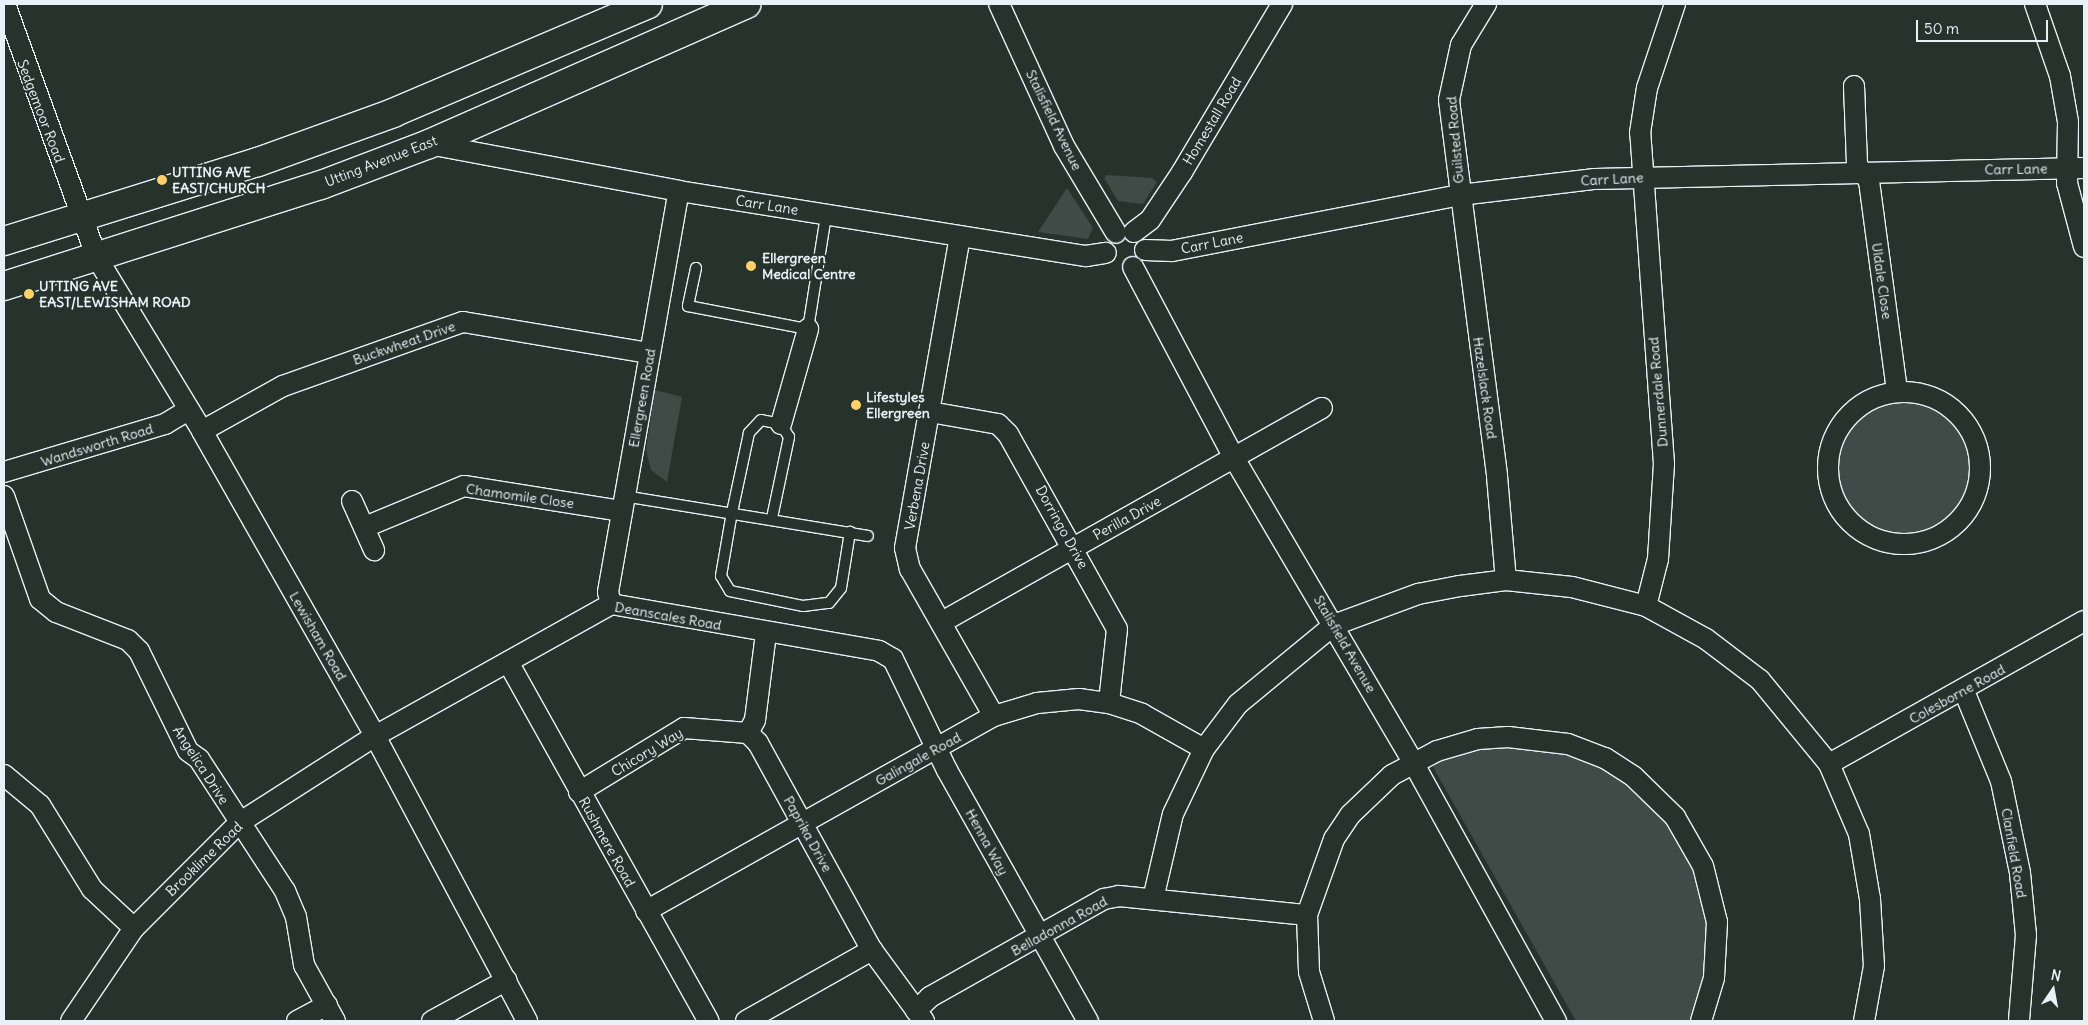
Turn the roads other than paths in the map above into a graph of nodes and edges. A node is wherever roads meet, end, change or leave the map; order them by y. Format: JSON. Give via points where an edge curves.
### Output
{"nodes":[{"id":1,"x":5,"y":4,"type":"edge"},
{"id":2,"x":648,"y":4,"type":"edge"},
{"id":3,"x":746,"y":4,"type":"edge"},
{"id":4,"x":999,"y":4,"type":"edge"},
{"id":5,"x":1282,"y":4,"type":"edge"},
{"id":6,"x":1486,"y":4,"type":"edge"},
{"id":7,"x":1675,"y":4,"type":"edge"},
{"id":8,"x":2035,"y":4,"type":"edge"},
{"id":9,"x":12,"y":56,"type":"edge"},
{"id":10,"x":1854,"y":86,"type":"dead end"},
{"id":11,"x":429,"y":144,"type":"junction"},
{"id":12,"x":2076,"y":168,"type":"edge"},
{"id":13,"x":1863,"y":172,"type":"junction"},
{"id":14,"x":1643,"y":177,"type":"junction"},
{"id":15,"x":679,"y":191,"type":"junction"},
{"id":16,"x":1460,"y":195,"type":"junction"},
{"id":17,"x":826,"y":215,"type":"junction"},
{"id":18,"x":80,"y":218,"type":"junction"},
{"id":19,"x":1125,"y":232,"type":"junction"},
{"id":20,"x":960,"y":236,"type":"junction"},
{"id":21,"x":4,"y":241,"type":"edge"},
{"id":22,"x":2084,"y":247,"type":"edge"},
{"id":23,"x":1145,"y":250,"type":"junction"},
{"id":24,"x":1106,"y":253,"type":"junction"},
{"id":25,"x":97,"y":258,"type":"junction"},
{"id":26,"x":696,"y":268,"type":"dead end"},
{"id":27,"x":1133,"y":268,"type":"junction"},
{"id":28,"x":4,"y":286,"type":"edge"},
{"id":29,"x":808,"y":329,"type":"junction"},
{"id":30,"x":650,"y":353,"type":"junction"},
{"id":31,"x":1897,"y":392,"type":"junction"},
{"id":32,"x":1322,"y":408,"type":"dead end"},
{"id":33,"x":187,"y":411,"type":"junction"},
{"id":34,"x":930,"y":412,"type":"junction"},
{"id":35,"x":781,"y":424,"type":"junction"},
{"id":36,"x":202,"y":431,"type":"junction"},
{"id":37,"x":1234,"y":458,"type":"junction"},
{"id":38,"x":4,"y":472,"type":"edge"},
{"id":39,"x":4,"y":496,"type":"edge"},
{"id":40,"x":352,"y":501,"type":"dead end"},
{"id":41,"x":623,"y":503,"type":"junction"},
{"id":42,"x":732,"y":512,"type":"junction"},
{"id":43,"x":772,"y":518,"type":"junction"},
{"id":44,"x":365,"y":527,"type":"junction"},
{"id":45,"x":850,"y":532,"type":"junction"},
{"id":46,"x":868,"y":536,"type":"dead end"},
{"id":47,"x":1074,"y":548,"type":"junction"},
{"id":48,"x":374,"y":550,"type":"dead end"},
{"id":49,"x":1506,"y":580,"type":"junction"},
{"id":50,"x":611,"y":604,"type":"junction"},
{"id":51,"x":1646,"y":606,"type":"junction"},
{"id":52,"x":2084,"y":621,"type":"edge"},
{"id":53,"x":942,"y":622,"type":"junction"},
{"id":54,"x":1334,"y":624,"type":"junction"},
{"id":55,"x":766,"y":633,"type":"junction"},
{"id":56,"x":508,"y":662,"type":"junction"},
{"id":57,"x":1964,"y":691,"type":"junction"},
{"id":58,"x":1109,"y":703,"type":"junction"},
{"id":59,"x":994,"y":716,"type":"junction"},
{"id":60,"x":748,"y":733,"type":"junction"},
{"id":61,"x":375,"y":736,"type":"junction"},
{"id":62,"x":939,"y":747,"type":"junction"},
{"id":63,"x":1204,"y":749,"type":"junction"},
{"id":64,"x":1414,"y":764,"type":"junction"},
{"id":65,"x":1829,"y":764,"type":"junction"},
{"id":66,"x":4,"y":775,"type":"edge"},
{"id":67,"x":580,"y":792,"type":"junction"},
{"id":68,"x":240,"y":823,"type":"junction"},
{"id":69,"x":802,"y":824,"type":"junction"},
{"id":70,"x":1153,"y":899,"type":"junction"},
{"id":71,"x":646,"y":911,"type":"junction"},
{"id":72,"x":1307,"y":915,"type":"junction"},
{"id":73,"x":134,"y":928,"type":"junction"},
{"id":74,"x":1040,"y":936,"type":"junction"},
{"id":75,"x":872,"y":950,"type":"junction"},
{"id":76,"x":507,"y":980,"type":"junction"},
{"id":77,"x":331,"y":1013,"type":"edge"},
{"id":78,"x":920,"y":1016,"type":"edge"},
{"id":79,"x":70,"y":1021,"type":"edge"},
{"id":80,"x":297,"y":1021,"type":"edge"},
{"id":81,"x":432,"y":1021,"type":"edge"},
{"id":82,"x":527,"y":1021,"type":"edge"},
{"id":83,"x":709,"y":1021,"type":"edge"},
{"id":84,"x":746,"y":1021,"type":"edge"},
{"id":85,"x":1088,"y":1021,"type":"edge"},
{"id":86,"x":1324,"y":1021,"type":"edge"},
{"id":87,"x":1556,"y":1021,"type":"edge"},
{"id":88,"x":1701,"y":1021,"type":"edge"},
{"id":89,"x":1864,"y":1021,"type":"edge"},
{"id":90,"x":2019,"y":1021,"type":"edge"}],
"edges":[{"from":1,"to":9,"type":"street","name":"Sedgemoor Road"},
{"from":2,"to":18,"type":"street","via":[[393,113],[258,162]]},
{"from":3,"to":11,"type":"street","name":"Utting Avenue East"},
{"from":4,"to":19,"type":"street","name":"Stalisfield Avenue","via":[[1064,146]]},
{"from":5,"to":19,"type":"street","name":"Homestall Road","via":[[1150,220]]},
{"from":6,"to":16,"type":"street","name":"Guilsted Road","via":[[1461,45],[1453,70],[1449,100]]},
{"from":7,"to":14,"type":"street","name":"Dunnerdale Road","via":[[1647,88],[1640,132]]},
{"from":8,"to":12,"type":"street","via":[[2060,76]]},
{"from":9,"to":18,"type":"street","name":"Sedgemoor Road"},
{"from":10,"to":13,"type":"street","name":"Uldale Close","via":[[1857,165]]},
{"from":11,"to":15,"type":"street","name":"Carr Lane"},
{"from":11,"to":25,"type":"street","name":"Utting Avenue East","via":[[321,185]]},
{"from":12,"to":13,"type":"street","name":"Carr Lane"},
{"from":12,"to":22,"type":"street","via":[[2067,182]]},
{"from":13,"to":14,"type":"street","name":"Carr Lane"},
{"from":13,"to":31,"type":"street","name":"Uldale Close","via":[[1868,181]]},
{"from":14,"to":16,"type":"street","name":"Carr Lane"},
{"from":14,"to":51,"type":"street","name":"Dunnerdale Road","via":[[1664,464],[1658,559]]},
{"from":15,"to":17,"type":"street","name":"Carr Lane"},
{"from":15,"to":30,"type":"street","name":"Ellergreen Road"},
{"from":16,"to":23,"type":"street","name":"Carr Lane","via":[[1172,251]]},
{"from":16,"to":49,"type":"street","name":"Hazelslack Road","via":[[1497,476]]},
{"from":17,"to":20,"type":"street","name":"Carr Lane"},
{"from":17,"to":29,"type":"lane"},
{"from":18,"to":21,"type":"street"},
{"from":18,"to":25,"type":"street","name":"Sedgemoor Road"},
{"from":19,"to":23,"type":"street","name":"Stalisfield Avenue"},
{"from":19,"to":24,"type":"street","via":[[1108,242]]},
{"from":20,"to":24,"type":"street","name":"Carr Lane","via":[[1086,256]]},
{"from":20,"to":34,"type":"street","name":"Verbena Drive"},
{"from":23,"to":27,"type":"street"},
{"from":24,"to":27,"type":"street","via":[[1119,268]]},
{"from":25,"to":28,"type":"street","name":"Utting Avenue East"},
{"from":25,"to":33,"type":"street","name":"Lewisham Road"},
{"from":26,"to":29,"type":"lane","via":[[688,306]]},
{"from":27,"to":37,"type":"street","name":"Stalisfield Avenue"},
{"from":29,"to":35,"type":"street"},
{"from":30,"to":36,"type":"street","name":"Buckwheat Drive","via":[[463,322],[282,386]]},
{"from":30,"to":41,"type":"street","name":"Ellergreen Road"},
{"from":31,"to":31,"type":"street","via":[[1928,396],[1952,408],[1968,426],[1980,467],[1976,493],[1952,528],[1930,540],[1904,544],[1875,538],[1852,524],[1837,504],[1828,479],[1829,451],[1840,426],[1875,397]]},
{"from":32,"to":37,"type":"street","name":"Perilla Drive"},
{"from":33,"to":36,"type":"street","name":"Lewisham Road"},
{"from":33,"to":38,"type":"street","name":"Wandsworth Road","via":[[165,424]]},
{"from":34,"to":47,"type":"street","name":"Dorringo Drive","via":[[998,424],[1008,434]]},
{"from":34,"to":53,"type":"street","name":"Verbena Drive","via":[[906,548],[910,569]]},
{"from":35,"to":42,"type":"lane","via":[[761,420],[749,433]]},
{"from":35,"to":43,"type":"lane","via":[[788,438]]},
{"from":36,"to":61,"type":"street","name":"Lewisham Road"},
{"from":37,"to":47,"type":"street","name":"Perilla Drive"},
{"from":37,"to":54,"type":"street","name":"Stalisfield Avenue"},
{"from":39,"to":68,"type":"street","name":"Angelica Drive","via":[[40,600],[56,612],[128,640],[139,651],[188,751],[198,759]]},
{"from":40,"to":44,"type":"street"},
{"from":41,"to":42,"type":"lane"},
{"from":41,"to":44,"type":"street","name":"Chamomile Close","via":[[464,486]]},
{"from":41,"to":50,"type":"street","name":"Ellergreen Road","via":[[608,592]]},
{"from":42,"to":43,"type":"lane"},
{"from":42,"to":45,"type":"lane","via":[[721,576],[730,591],[747,597],[802,606],[829,603],[841,588]]},
{"from":43,"to":45,"type":"lane"},
{"from":44,"to":48,"type":"street"},
{"from":45,"to":46,"type":"lane"},
{"from":47,"to":53,"type":"street","name":"Perilla Drive"},
{"from":47,"to":58,"type":"street","name":"Dorringo Drive","via":[[1117,629]]},
{"from":49,"to":51,"type":"street","via":[[1572,587]]},
{"from":49,"to":54,"type":"street","via":[[1418,594]]},
{"from":50,"to":55,"type":"street","name":"Deanscales Road"},
{"from":50,"to":56,"type":"street","name":"Deanscales Road"},
{"from":51,"to":65,"type":"street","via":[[1706,639],[1760,680]]},
{"from":52,"to":57,"type":"street","name":"Colesborne Road"},
{"from":53,"to":59,"type":"street","name":"Verbena Drive"},
{"from":54,"to":63,"type":"street","via":[[1238,704]]},
{"from":54,"to":64,"type":"street","name":"Stalisfield Avenue"},
{"from":55,"to":60,"type":"street","via":[[755,720]]},
{"from":55,"to":62,"type":"street","name":"Deanscales Road","via":[[879,651],[893,659]]},
{"from":56,"to":61,"type":"street","name":"Deanscales Road"},
{"from":56,"to":67,"type":"street","name":"Rushmere Road"},
{"from":57,"to":65,"type":"street","name":"Colesborne Road"},
{"from":57,"to":90,"type":"street","name":"Clanfield Road","via":[[2001,781],[2020,873],[2026,935]]},
{"from":58,"to":59,"type":"street","name":"Galingale Road","via":[[1079,700],[1037,703]]},
{"from":58,"to":63,"type":"street","name":"Galingale Road","via":[[1142,714]]},
{"from":59,"to":62,"type":"street","name":"Galingale Road"},
{"from":60,"to":67,"type":"street","name":"Chicory Way","via":[[684,728]]},
{"from":60,"to":69,"type":"street","name":"Paprika Drive"},
{"from":61,"to":68,"type":"street","name":"Brooklime Road"},
{"from":61,"to":76,"type":"street","name":"Lewisham Road"},
{"from":62,"to":69,"type":"street","name":"Galingale Road"},
{"from":62,"to":74,"type":"street","name":"Henna Way","via":[[947,770]]},
{"from":63,"to":70,"type":"street","via":[[1172,814]]},
{"from":64,"to":72,"type":"street","via":[[1392,774],[1350,815],[1323,861]]},
{"from":64,"to":87,"type":"street","name":"Stalisfield Avenue"},
{"from":64,"to":88,"type":"street","via":[[1478,739],[1538,738],[1605,758],[1658,798],[1688,838],[1703,866],[1717,922],[1714,978]]},
{"from":65,"to":89,"type":"street","via":[[1859,834],[1870,899],[1874,966]]},
{"from":66,"to":73,"type":"street","via":[[40,805],[92,889]]},
{"from":67,"to":71,"type":"street","name":"Rushmere Road"},
{"from":68,"to":73,"type":"street","name":"Brooklime Road"},
{"from":68,"to":77,"type":"street","name":"Angelica Drive","via":[[285,890],[296,917],[304,965]]},
{"from":69,"to":71,"type":"street","name":"Galingale Road"},
{"from":69,"to":75,"type":"street","name":"Paprika Drive"},
{"from":70,"to":72,"type":"street","name":"Belladonna Road"},
{"from":70,"to":74,"type":"street","name":"Belladonna Road","via":[[1104,899]]},
{"from":71,"to":83,"type":"street","name":"Rushmere Road"},
{"from":72,"to":86,"type":"street","via":[[1308,972]]},
{"from":73,"to":79,"type":"street","name":"Brooklime Road"},
{"from":74,"to":78,"type":"street","name":"Belladonna Road","via":[[930,997]]},
{"from":74,"to":85,"type":"street","name":"Henna Way"},
{"from":75,"to":78,"type":"street","name":"Paprika Drive"},
{"from":75,"to":84,"type":"street"},
{"from":76,"to":81,"type":"street"},
{"from":76,"to":82,"type":"street","name":"Lewisham Road"},
{"from":77,"to":80,"type":"street"}]}
